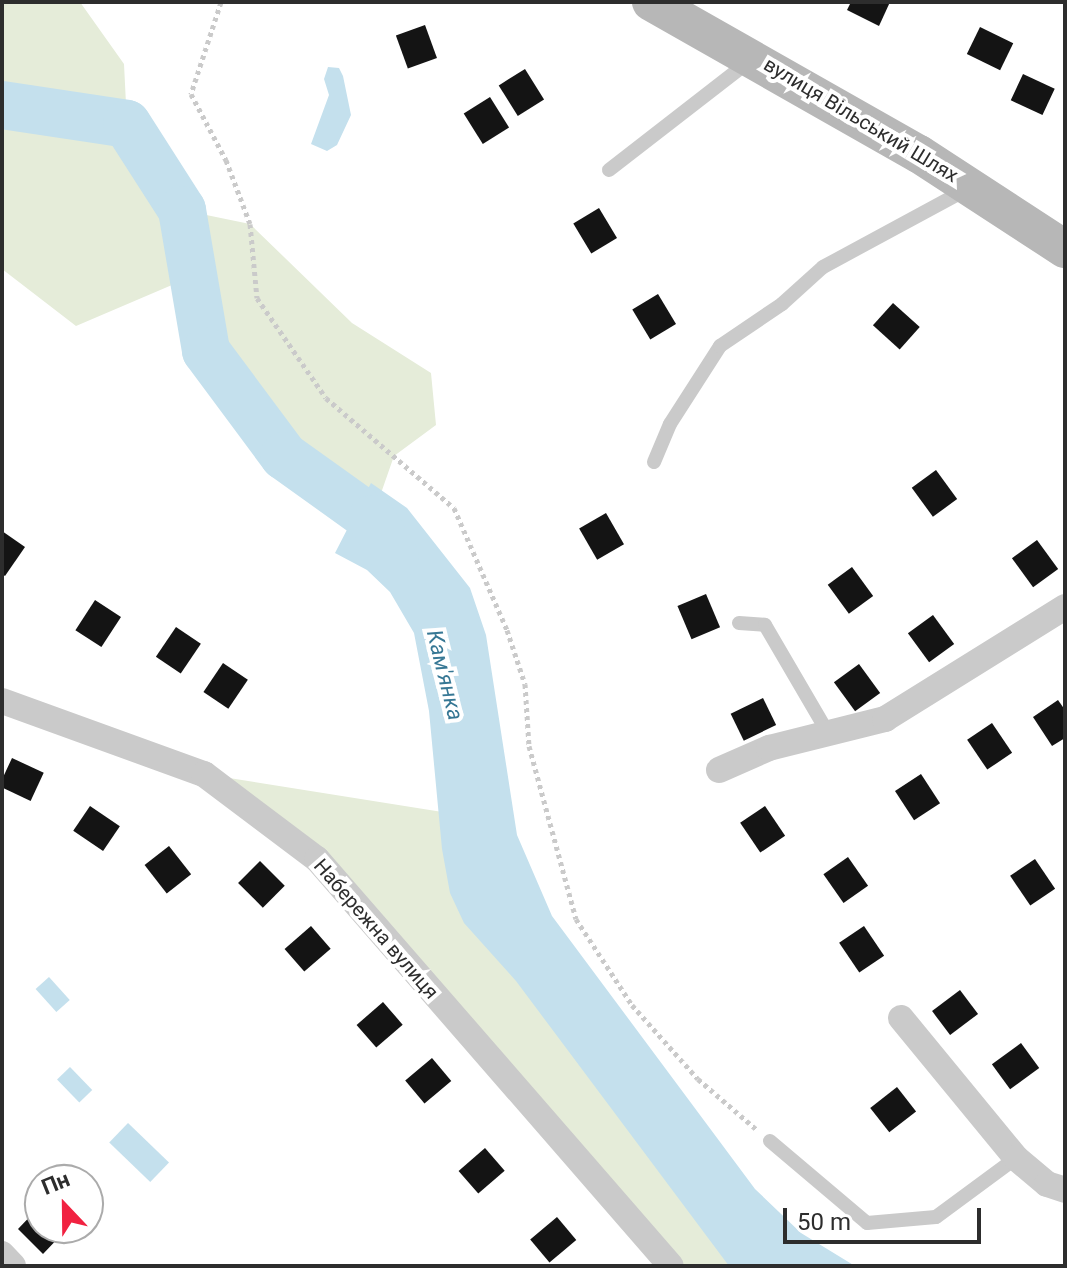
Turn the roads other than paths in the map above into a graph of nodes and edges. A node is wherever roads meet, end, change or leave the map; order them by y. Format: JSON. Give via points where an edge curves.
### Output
{"nodes":[{"id":1,"x":651,"y":2,"type":"edge"},
{"id":2,"x":755,"y":57,"type":"junction"},
{"id":3,"x":609,"y":170,"type":"dead end"},
{"id":4,"x":971,"y":187,"type":"junction"},
{"id":5,"x":1065,"y":249,"type":"edge"},
{"id":6,"x":654,"y":462,"type":"dead end"},
{"id":7,"x":1065,"y":607,"type":"edge"},
{"id":8,"x":739,"y":623,"type":"dead end"},
{"id":9,"x":2,"y":701,"type":"edge"},
{"id":10,"x":828,"y":733,"type":"junction"},
{"id":11,"x":719,"y":770,"type":"dead end"},
{"id":12,"x":901,"y":1018,"type":"dead end"},
{"id":13,"x":770,"y":1141,"type":"road end"},
{"id":14,"x":1016,"y":1158,"type":"junction"},
{"id":15,"x":1065,"y":1190,"type":"edge"},
{"id":16,"x":2,"y":1254,"type":"edge"},
{"id":17,"x":13,"y":1266,"type":"edge"},
{"id":18,"x":671,"y":1266,"type":"edge"}],
"edges":[{"from":1,"to":2,"type":"street","name":"вулиця Вільський Шлях"},
{"from":2,"to":3,"type":"lane"},
{"from":2,"to":4,"type":"street","name":"вулиця Вільський Шлях"},
{"from":4,"to":5,"type":"street","name":"вулиця Вільський Шлях"},
{"from":4,"to":6,"type":"lane","via":[[823,267],[782,304],[720,346],[670,424]]},
{"from":7,"to":10,"type":"street","via":[[885,719]]},
{"from":8,"to":10,"type":"lane","via":[[765,625]]},
{"from":9,"to":18,"type":"street","name":"Набережна вулиця","via":[[204,774],[317,859]]},
{"from":10,"to":11,"type":"street","via":[[769,748]]},
{"from":12,"to":14,"type":"street"},
{"from":13,"to":14,"type":"lane","via":[[867,1223],[936,1217]]},
{"from":14,"to":15,"type":"street","via":[[1047,1184]]},
{"from":16,"to":17,"type":"street"}]}
